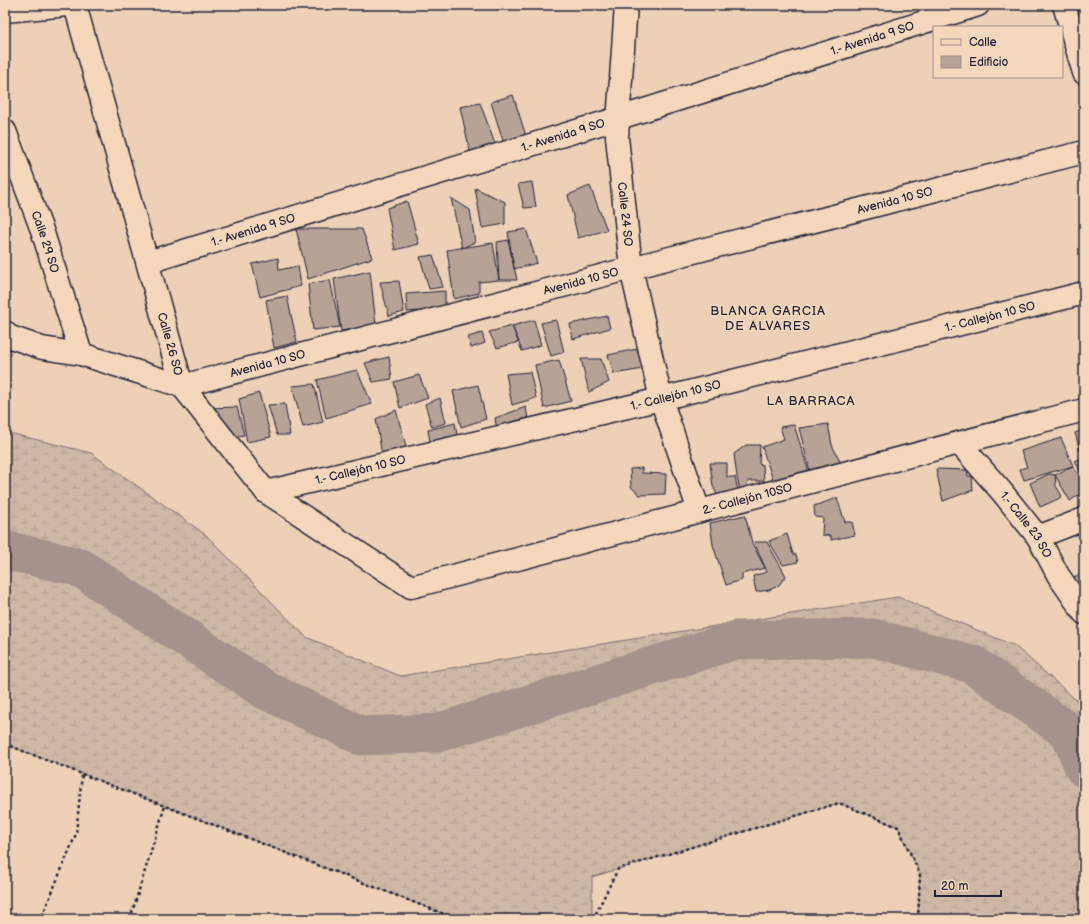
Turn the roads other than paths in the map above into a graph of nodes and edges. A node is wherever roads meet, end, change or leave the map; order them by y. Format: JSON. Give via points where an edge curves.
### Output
{"nodes":[{"id":1,"x":68,"y":5,"type":"edge"},
{"id":2,"x":76,"y":5,"type":"edge"},
{"id":3,"x":626,"y":5,"type":"edge"},
{"id":4,"x":978,"y":5,"type":"edge"},
{"id":5,"x":1064,"y":5,"type":"edge"},
{"id":6,"x":5,"y":11,"type":"edge"},
{"id":7,"x":1084,"y":73,"type":"edge"},
{"id":8,"x":619,"y":118,"type":"junction"},
{"id":9,"x":5,"y":131,"type":"edge"},
{"id":10,"x":1084,"y":152,"type":"edge"},
{"id":11,"x":148,"y":262,"type":"junction"},
{"id":12,"x":631,"y":268,"type":"junction"},
{"id":13,"x":1084,"y":293,"type":"edge"},
{"id":14,"x":5,"y":332,"type":"edge"},
{"id":15,"x":81,"y":354,"type":"junction"},
{"id":16,"x":182,"y":386,"type":"junction"},
{"id":17,"x":661,"y":399,"type":"junction"},
{"id":18,"x":1084,"y":410,"type":"edge"},
{"id":19,"x":959,"y":443,"type":"junction"},
{"id":20,"x":266,"y":492,"type":"junction"},
{"id":21,"x":699,"y":511,"type":"junction"},
{"id":22,"x":1084,"y":519,"type":"edge"},
{"id":23,"x":1038,"y":536,"type":"junction"},
{"id":24,"x":411,"y":587,"type":"joint"},
{"id":25,"x":1084,"y":613,"type":"edge"}],
"edges":[{"from":1,"to":6,"type":"street"},
{"from":2,"to":11,"type":"street","name":"Calle 26 SO"},
{"from":3,"to":8,"type":"street","name":"Calle 24 SO"},
{"from":4,"to":8,"type":"street","name":"1.- Avenida 9 SO"},
{"from":5,"to":7,"type":"street"},
{"from":8,"to":11,"type":"street","name":"1.- Avenida 9 SO"},
{"from":8,"to":12,"type":"street","name":"Calle 24 SO","via":[[617,137]]},
{"from":9,"to":15,"type":"street","name":"Calle 29 SO","via":[[43,233]]},
{"from":10,"to":12,"type":"street","name":"Avenida 10 SO"},
{"from":11,"to":16,"type":"street","name":"Calle 26 SO"},
{"from":12,"to":16,"type":"street","name":"Avenida 10 SO"},
{"from":12,"to":17,"type":"street","name":"Calle 24 SO"},
{"from":13,"to":17,"type":"street","name":"1.- Callejón 10 SO"},
{"from":14,"to":15,"type":"street","via":[[8,336],[42,348]]},
{"from":15,"to":16,"type":"street"},
{"from":16,"to":20,"type":"street","name":"Calle 26 SO"},
{"from":17,"to":20,"type":"street","name":"1.- Callejón 10 SO"},
{"from":17,"to":21,"type":"street","name":"Calle 24 SO"},
{"from":18,"to":19,"type":"street","name":"2.- Callejón 10SO"},
{"from":19,"to":21,"type":"street","name":"2.- Callejón 10SO"},
{"from":19,"to":23,"type":"street","name":"1.- Calle 23 SO"},
{"from":20,"to":24,"type":"street","name":"Calle 26 SO"},
{"from":21,"to":24,"type":"street","name":"2.- Callejón 10SO"},
{"from":22,"to":23,"type":"street"},
{"from":23,"to":25,"type":"street","name":"1.- Calle 23 SO","via":[[1058,575]]}]}
